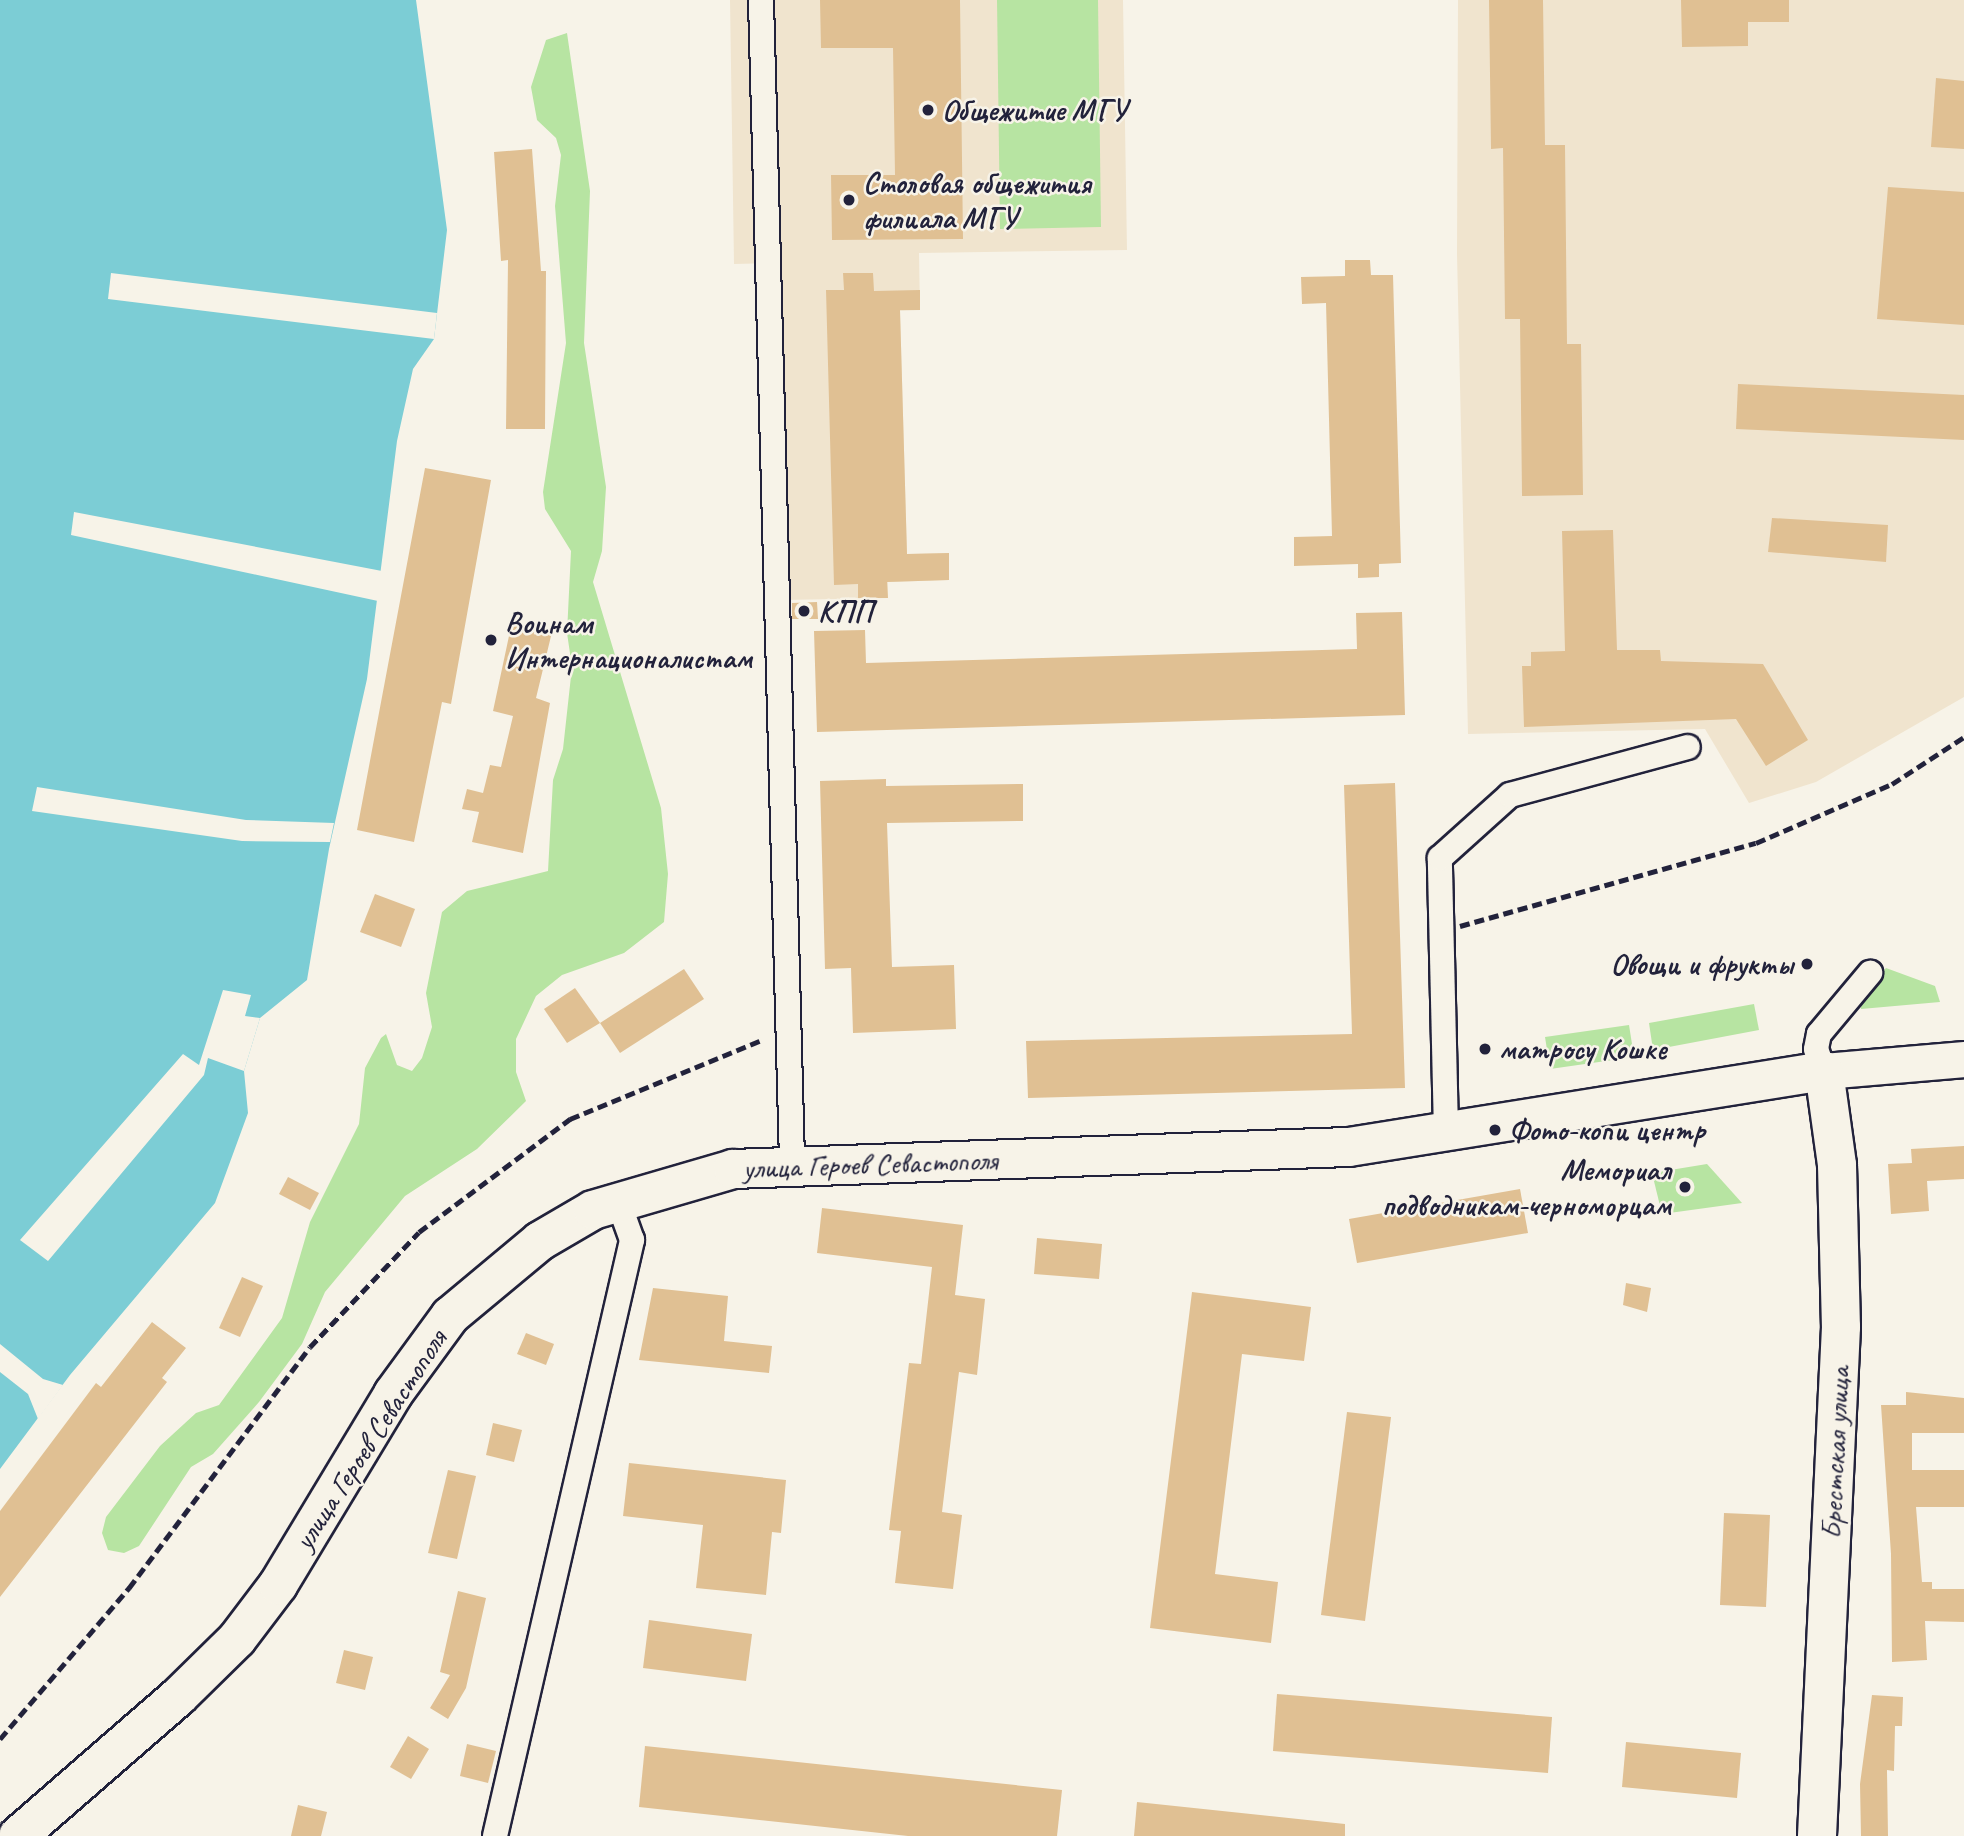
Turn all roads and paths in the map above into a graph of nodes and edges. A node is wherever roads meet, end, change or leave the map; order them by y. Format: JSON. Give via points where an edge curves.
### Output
{"nodes":[{"id":1,"x":761,"y":0,"type":"edge"},
{"id":2,"x":1688,"y":747,"type":"dead end"},
{"id":3,"x":1870,"y":973,"type":"dead end"},
{"id":4,"x":1964,"y":1059,"type":"edge"},
{"id":5,"x":1824,"y":1071,"type":"junction"},
{"id":6,"x":1446,"y":1132,"type":"junction"},
{"id":7,"x":792,"y":1163,"type":"junction"},
{"id":8,"x":618,"y":1201,"type":"junction"},
{"id":9,"x":18,"y":1836,"type":"edge"},
{"id":10,"x":495,"y":1836,"type":"edge"},
{"id":11,"x":1817,"y":1836,"type":"edge"}],
"edges":[{"from":1,"to":7,"type":"street"},
{"from":2,"to":6,"type":"street","via":[[1510,795],[1440,858]]},
{"from":3,"to":5,"type":"street","via":[[1819,1034],[1816,1049]]},
{"from":4,"to":5,"type":"main road","name":"улица Героев Севастополя"},
{"from":5,"to":6,"type":"main road","name":"улица Героев Севастополя"},
{"from":5,"to":11,"type":"main road","name":"Брестская улица","via":[[1837,1164],[1841,1326]]},
{"from":6,"to":7,"type":"main road","name":"улица Героев Севастополя","via":[[1349,1147],[1189,1156]]},
{"from":7,"to":8,"type":"main road","name":"улица Героев Севастополя","via":[[733,1169]]},
{"from":8,"to":9,"type":"main road","name":"улица Героев Севастополя","via":[[540,1241],[450,1316],[393,1394],[278,1585],[237,1639],[179,1696]]},
{"from":8,"to":10,"type":"street","via":[[632,1240]]}]}
